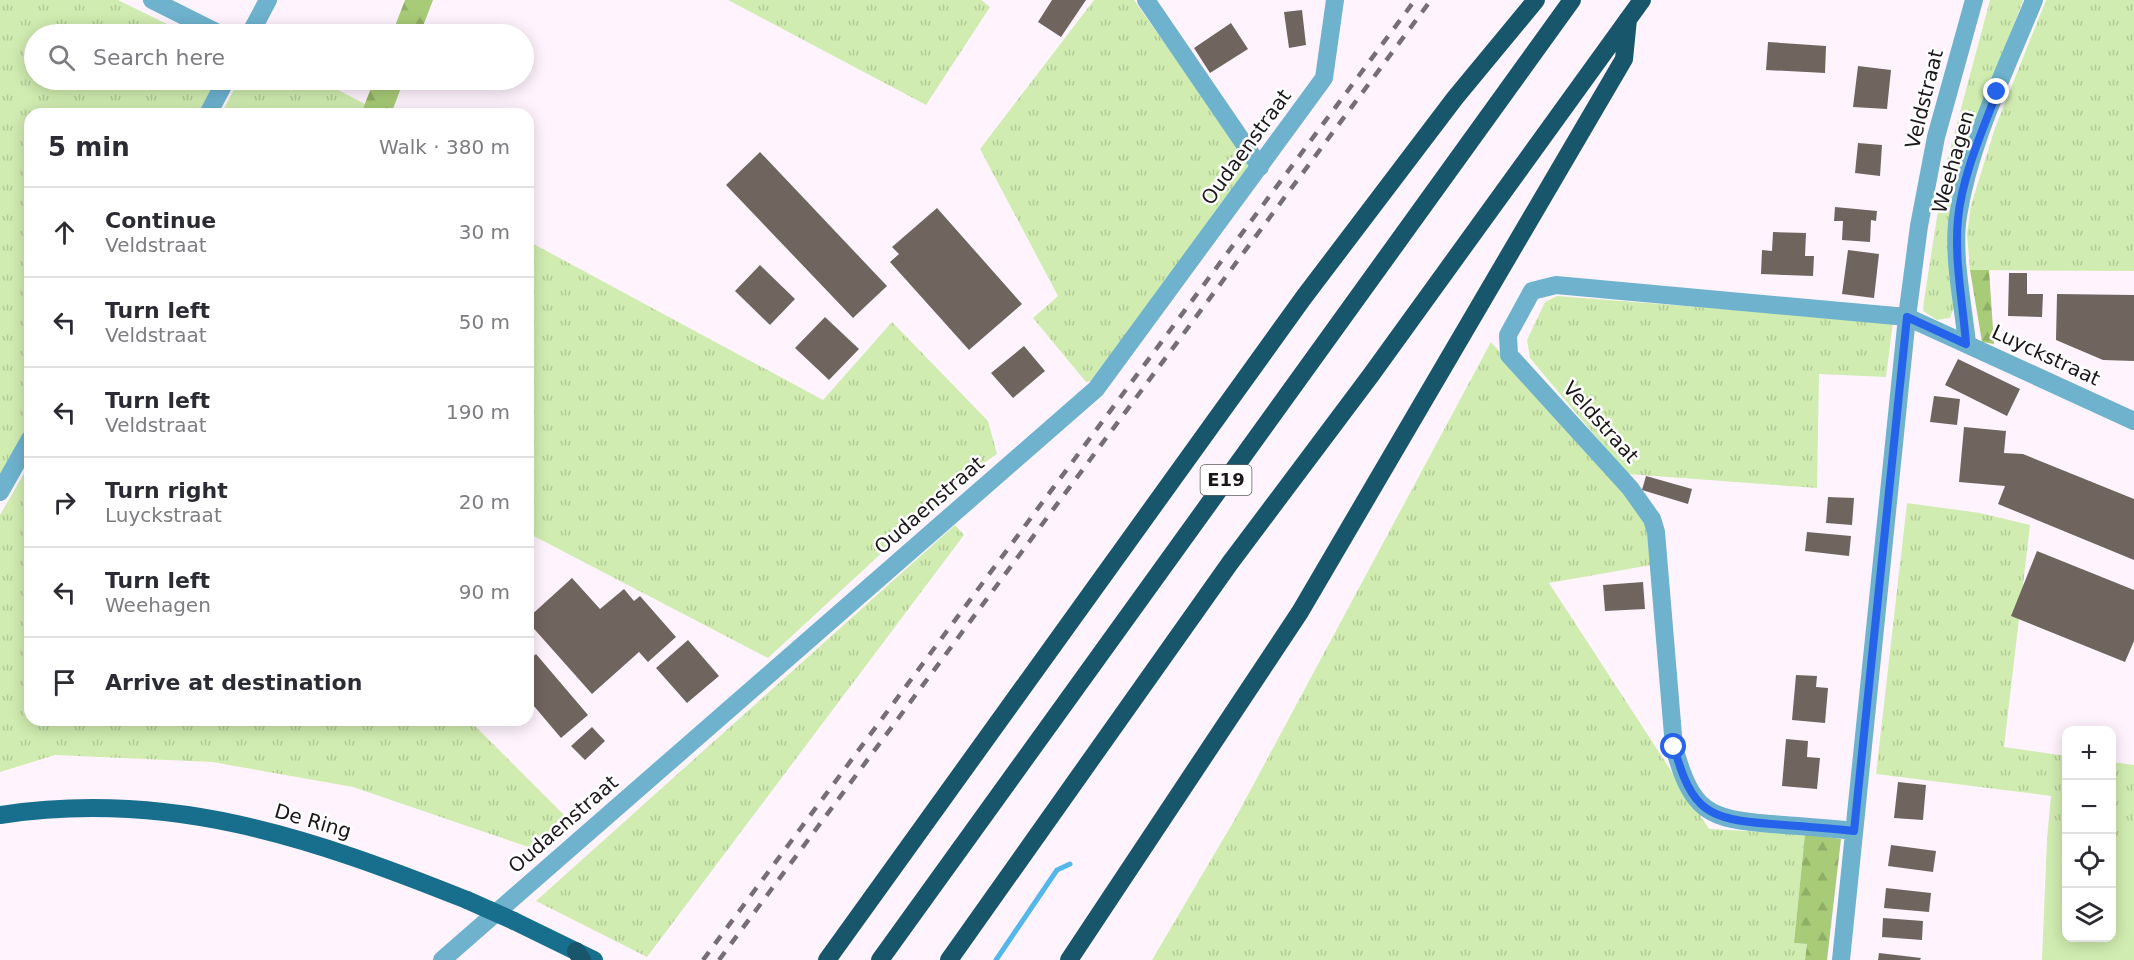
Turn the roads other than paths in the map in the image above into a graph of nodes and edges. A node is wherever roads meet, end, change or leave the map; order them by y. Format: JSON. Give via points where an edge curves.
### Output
{"nodes":[{"id":1,"x":152,"y":0,"type":"edge"},
{"id":2,"x":268,"y":0,"type":"edge"},
{"id":3,"x":1146,"y":0,"type":"edge"},
{"id":4,"x":1335,"y":0,"type":"edge"},
{"id":5,"x":1536,"y":0,"type":"edge"},
{"id":6,"x":1572,"y":0,"type":"edge"},
{"id":7,"x":1642,"y":0,"type":"edge"},
{"id":8,"x":1974,"y":0,"type":"edge"},
{"id":9,"x":2034,"y":0,"type":"edge"},
{"id":10,"x":1628,"y":19,"type":"junction"},
{"id":11,"x":200,"y":24,"type":"edge"},
{"id":12,"x":255,"y":24,"type":"edge"},
{"id":13,"x":221,"y":90,"type":"edge"},
{"id":14,"x":211,"y":108,"type":"edge"},
{"id":15,"x":1260,"y":167,"type":"junction"},
{"id":16,"x":1907,"y":317,"type":"junction"},
{"id":17,"x":1966,"y":344,"type":"junction"},
{"id":18,"x":2134,"y":421,"type":"edge"},
{"id":19,"x":24,"y":450,"type":"edge"},
{"id":20,"x":0,"y":492,"type":"edge"},
{"id":21,"x":0,"y":815,"type":"edge"},
{"id":22,"x":1854,"y":831,"type":"junction"},
{"id":23,"x":579,"y":955,"type":"edge"},
{"id":24,"x":442,"y":960,"type":"edge"},
{"id":25,"x":594,"y":960,"type":"edge"},
{"id":26,"x":827,"y":960,"type":"edge"},
{"id":27,"x":880,"y":960,"type":"edge"},
{"id":28,"x":949,"y":960,"type":"edge"},
{"id":29,"x":1069,"y":960,"type":"edge"},
{"id":30,"x":1841,"y":960,"type":"edge"}],
"edges":[{"from":1,"to":11,"type":"street"},
{"from":2,"to":12,"type":"street"},
{"from":3,"to":15,"type":"street"},
{"from":4,"to":15,"type":"street","name":"Oudaenstraat","via":[[1324,78]]},
{"from":5,"to":26,"type":"highway","via":[[1462,89],[1304,297]]},
{"from":6,"to":27,"type":"highway","number":"E19"},
{"from":7,"to":10,"type":"highway","number":"E19"},
{"from":8,"to":16,"type":"street","name":"Veldstraat","via":[[1936,137]]},
{"from":9,"to":17,"type":"street","name":"Weehagen","via":[[1977,146],[1958,217]]},
{"from":10,"to":28,"type":"highway","number":"E19","via":[[1230,563]]},
{"from":10,"to":29,"type":"highway","via":[[1624,59],[1300,612]]},
{"from":13,"to":14,"type":"street"},
{"from":15,"to":24,"type":"street","name":"Oudaenstraat","via":[[1096,389]]},
{"from":16,"to":17,"type":"street","name":"Luyckstraat"},
{"from":16,"to":22,"type":"street","name":"Veldstraat"},
{"from":16,"to":22,"type":"street","name":"Veldstraat","via":[[1556,285],[1532,291],[1508,335],[1509,355],[1630,488],[1652,519],[1674,747],[1690,789],[1701,804],[1722,818]]},
{"from":17,"to":18,"type":"street","name":"Luyckstraat"},
{"from":19,"to":20,"type":"street"},
{"from":21,"to":23,"type":"main road","name":"De Ring","bridge":true,"via":[[115,807],[207,817],[310,841],[466,900]]},
{"from":22,"to":30,"type":"street","name":"Veldstraat"},
{"from":23,"to":25,"type":"main road","name":"De Ring"}]}
